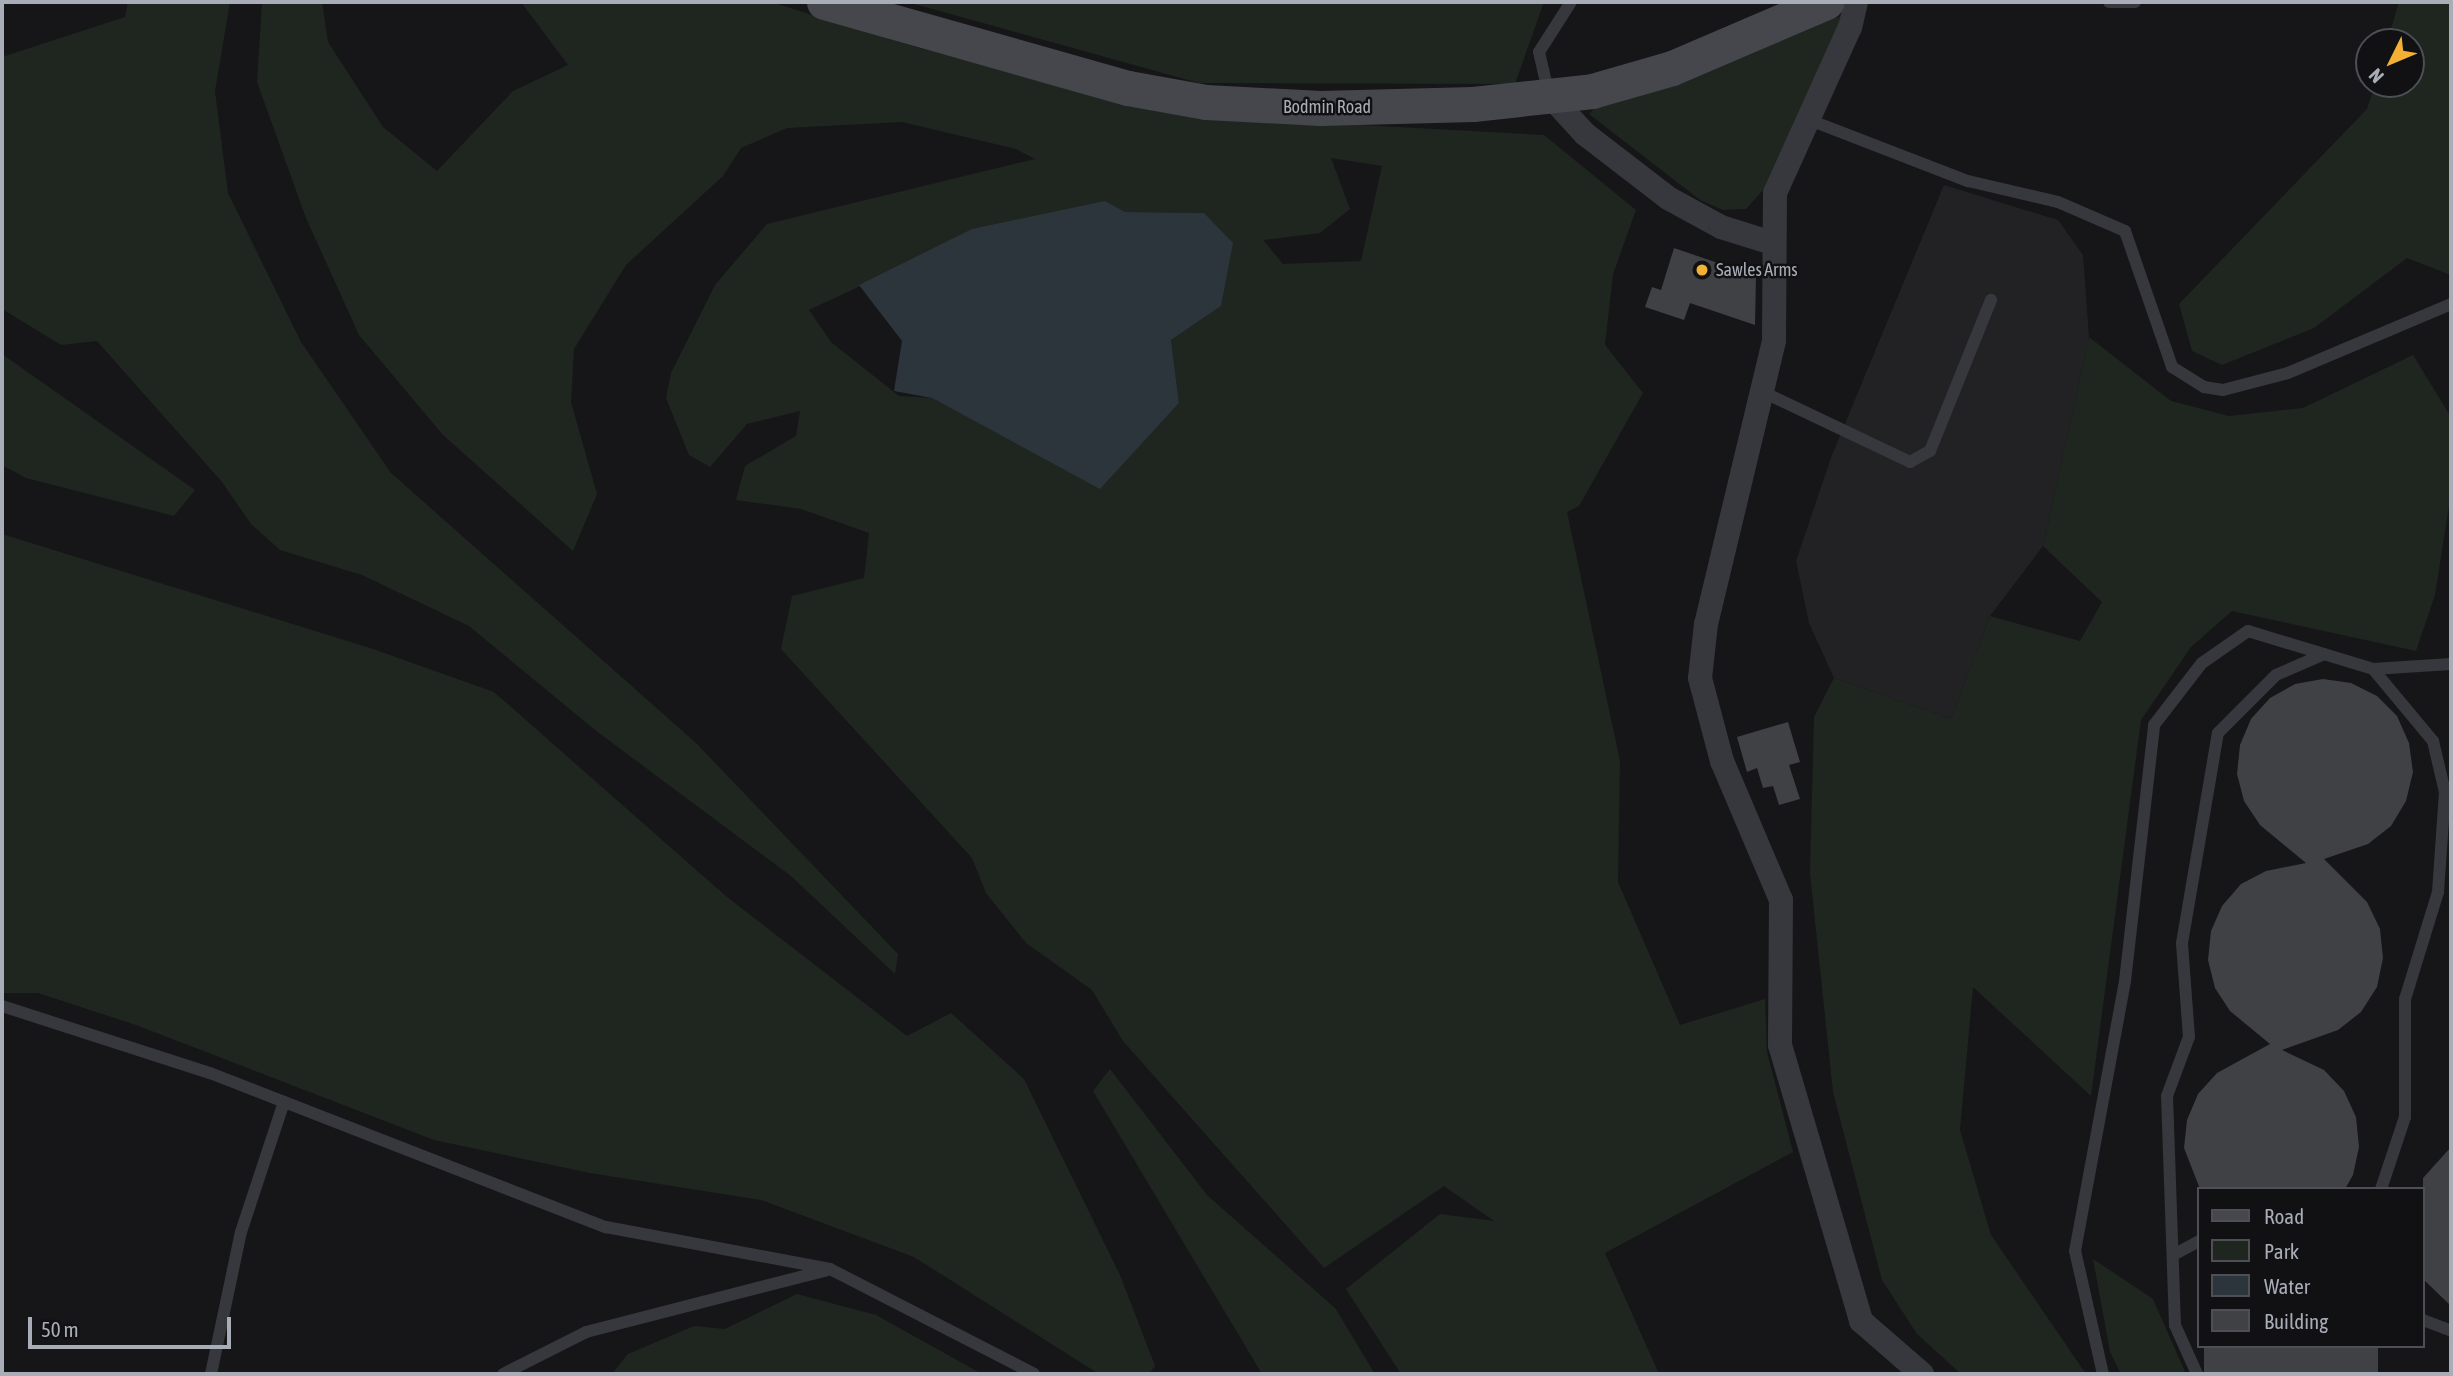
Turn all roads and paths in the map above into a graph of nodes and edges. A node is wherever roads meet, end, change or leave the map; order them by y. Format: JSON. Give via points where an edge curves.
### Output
{"nodes":[{"id":1,"x":824,"y":2,"type":"edge"},
{"id":2,"x":1571,"y":2,"type":"edge"},
{"id":3,"x":1826,"y":2,"type":"edge"},
{"id":4,"x":1856,"y":2,"type":"edge"},
{"id":5,"x":2109,"y":2,"type":"edge"},
{"id":6,"x":2135,"y":2,"type":"edge"},
{"id":7,"x":1552,"y":98,"type":"junction"},
{"id":8,"x":1807,"y":119,"type":"junction"},
{"id":9,"x":1772,"y":243,"type":"junction"},
{"id":10,"x":1991,"y":300,"type":"dead end"},
{"id":11,"x":2451,"y":304,"type":"edge"},
{"id":12,"x":1765,"y":393,"type":"junction"},
{"id":13,"x":2324,"y":654,"type":"junction"},
{"id":14,"x":2451,"y":664,"type":"edge"},
{"id":15,"x":2373,"y":668,"type":"junction"},
{"id":16,"x":2448,"y":790,"type":"edge"},
{"id":17,"x":2,"y":1006,"type":"edge"},
{"id":18,"x":284,"y":1102,"type":"junction"},
{"id":19,"x":2382,"y":1187,"type":"edge"},
{"id":20,"x":2198,"y":1242,"type":"edge"},
{"id":21,"x":2175,"y":1254,"type":"junction"},
{"id":22,"x":831,"y":1269,"type":"junction"},
{"id":23,"x":2425,"y":1321,"type":"edge"},
{"id":24,"x":2451,"y":1331,"type":"edge"},
{"id":25,"x":211,"y":1374,"type":"edge"},
{"id":26,"x":503,"y":1374,"type":"edge"},
{"id":27,"x":1034,"y":1374,"type":"edge"},
{"id":28,"x":1922,"y":1374,"type":"edge"},
{"id":29,"x":2103,"y":1374,"type":"edge"},
{"id":30,"x":2197,"y":1374,"type":"edge"}],
"edges":[{"from":1,"to":7,"type":"main road","name":"Bodmin Road","via":[[1077,75],[1206,102],[1400,107]]},
{"from":2,"to":7,"type":"lane","via":[[1539,52],[1541,79]]},
{"from":3,"to":7,"type":"main road","name":"Bodmin Road","via":[[1672,68]]},
{"from":4,"to":8,"type":"street","via":[[1850,27]]},
{"from":5,"to":6,"type":"lane"},
{"from":7,"to":9,"type":"street","via":[[1585,134],[1668,198],[1721,228]]},
{"from":8,"to":9,"type":"street","via":[[1775,193]]},
{"from":8,"to":11,"type":"lane","via":[[1968,181],[2058,202],[2125,231],[2172,367],[2204,387],[2223,390],[2288,373]]},
{"from":9,"to":12,"type":"street","via":[[1776,313]]},
{"from":10,"to":12,"type":"lane","via":[[1930,451],[1910,462]]},
{"from":12,"to":28,"type":"street","via":[[1706,624],[1702,700],[1781,901],[1780,1045],[1861,1321]]},
{"from":13,"to":15,"type":"lane"},
{"from":13,"to":21,"type":"lane","via":[[2276,675],[2218,733],[2182,943],[2189,1037],[2167,1096]]},
{"from":13,"to":29,"type":"lane","via":[[2248,631],[2202,663],[2154,725],[2125,981],[2075,1251]]},
{"from":14,"to":15,"type":"lane"},
{"from":15,"to":16,"type":"lane","via":[[2433,741]]},
{"from":16,"to":19,"type":"lane","via":[[2438,892],[2405,999],[2405,1117]]},
{"from":17,"to":18,"type":"lane"},
{"from":18,"to":22,"type":"lane","via":[[606,1227]]},
{"from":18,"to":25,"type":"lane","via":[[241,1232]]},
{"from":20,"to":21,"type":"lane"},
{"from":21,"to":30,"type":"lane","via":[[2175,1325]]},
{"from":22,"to":26,"type":"lane","via":[[586,1332]]},
{"from":22,"to":27,"type":"lane"},
{"from":23,"to":24,"type":"lane"}]}
